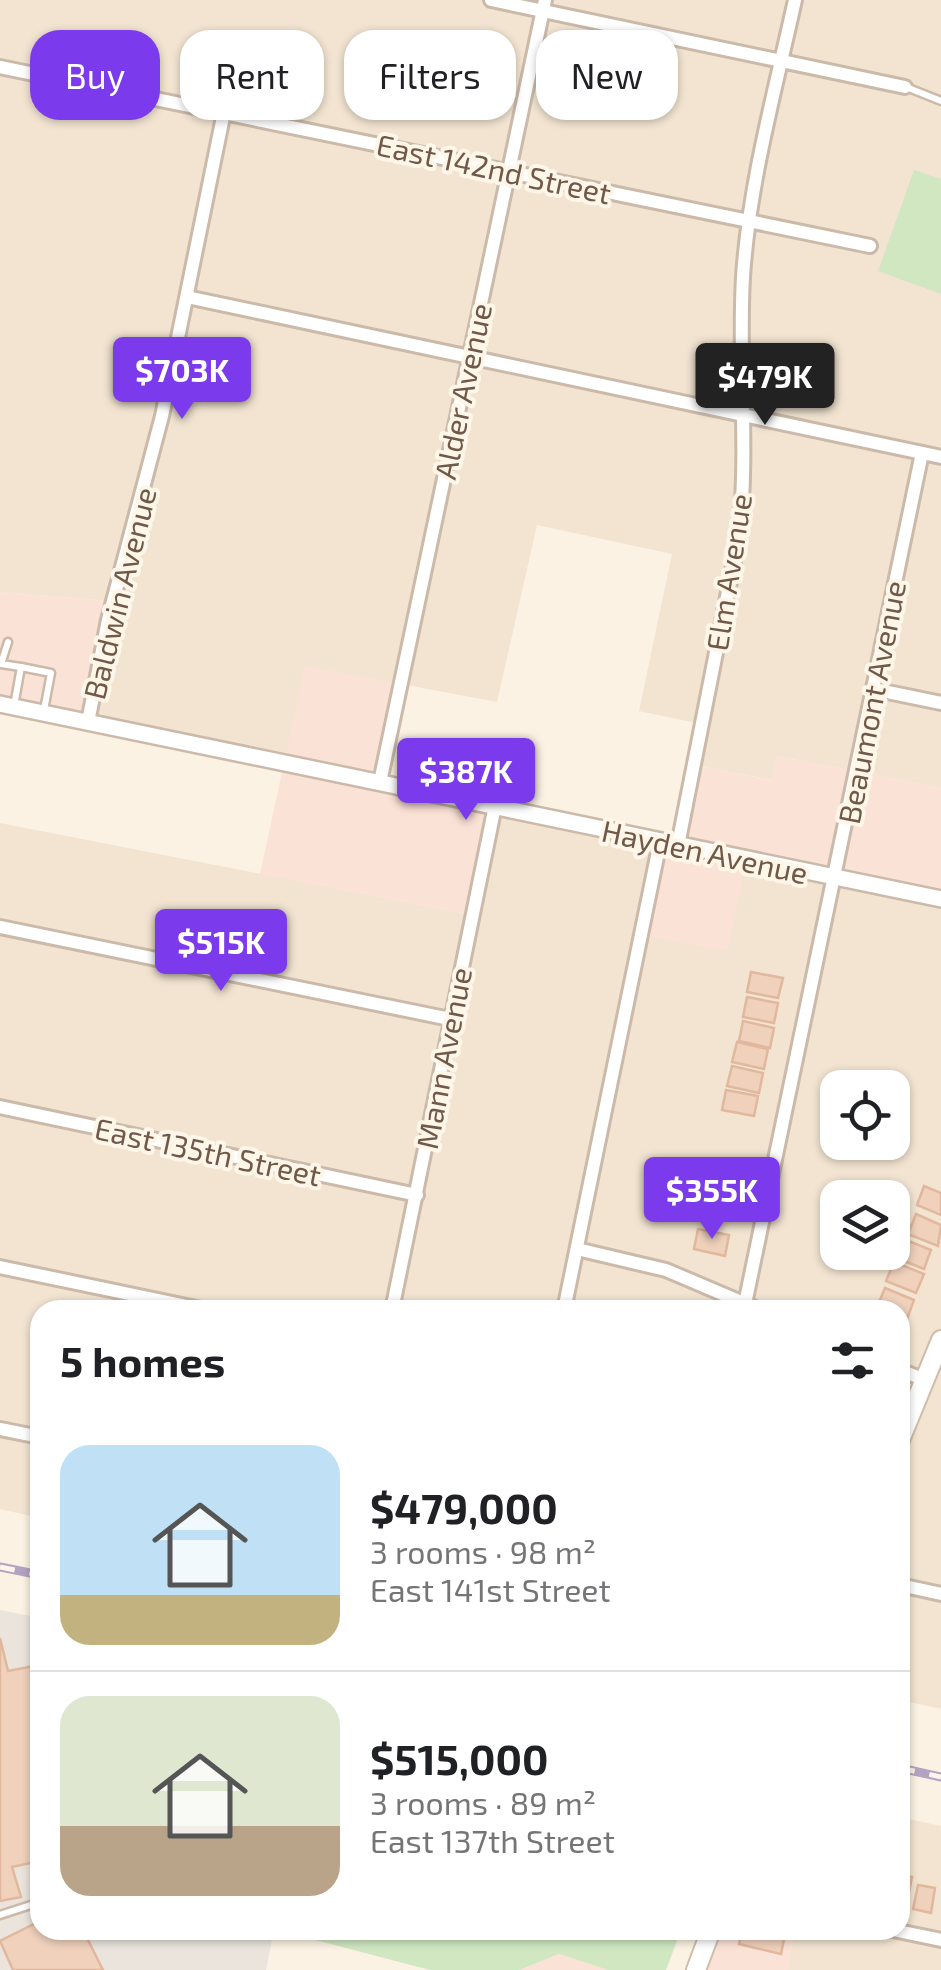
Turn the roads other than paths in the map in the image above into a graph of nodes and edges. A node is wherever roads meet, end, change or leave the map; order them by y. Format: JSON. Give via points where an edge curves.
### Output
{"nodes":[{"id":1,"x":491,"y":0,"type":"edge"},
{"id":2,"x":795,"y":0,"type":"edge"},
{"id":3,"x":544,"y":6,"type":"edge"},
{"id":4,"x":782,"y":61,"type":"junction"},
{"id":5,"x":0,"y":67,"type":"edge"},
{"id":6,"x":905,"y":87,"type":"joint"},
{"id":7,"x":941,"y":100,"type":"edge"},
{"id":8,"x":180,"y":103,"type":"edge"},
{"id":9,"x":222,"y":120,"type":"edge"},
{"id":10,"x":263,"y":120,"type":"edge"},
{"id":11,"x":508,"y":171,"type":"junction"},
{"id":12,"x":749,"y":220,"type":"junction"},
{"id":13,"x":870,"y":246,"type":"dead end"},
{"id":14,"x":187,"y":298,"type":"junction"},
{"id":15,"x":469,"y":358,"type":"junction"},
{"id":16,"x":744,"y":414,"type":"junction"},
{"id":17,"x":922,"y":453,"type":"junction"},
{"id":18,"x":941,"y":457,"type":"edge"},
{"id":19,"x":8,"y":642,"type":"dead end"},
{"id":20,"x":20,"y":668,"type":"junction"},
{"id":21,"x":874,"y":689,"type":"junction"},
{"id":22,"x":941,"y":703,"type":"edge"},
{"id":23,"x":7,"y":706,"type":"edge"},
{"id":24,"x":44,"y":713,"type":"junction"},
{"id":25,"x":88,"y":722,"type":"junction"},
{"id":26,"x":380,"y":782,"type":"junction"},
{"id":27,"x":495,"y":806,"type":"junction"},
{"id":28,"x":660,"y":842,"type":"junction"},
{"id":29,"x":678,"y":846,"type":"junction"},
{"id":30,"x":836,"y":878,"type":"junction"},
{"id":31,"x":941,"y":899,"type":"edge"},
{"id":32,"x":0,"y":928,"type":"edge"},
{"id":33,"x":450,"y":1019,"type":"junction"},
{"id":34,"x":0,"y":1107,"type":"edge"},
{"id":35,"x":417,"y":1194,"type":"junction"},
{"id":36,"x":577,"y":1249,"type":"junction"},
{"id":37,"x":0,"y":1267,"type":"edge"},
{"id":38,"x":158,"y":1300,"type":"edge"},
{"id":39,"x":394,"y":1300,"type":"edge"},
{"id":40,"x":566,"y":1300,"type":"edge"},
{"id":41,"x":736,"y":1300,"type":"edge"},
{"id":42,"x":746,"y":1300,"type":"edge"},
{"id":43,"x":941,"y":1340,"type":"edge"},
{"id":44,"x":933,"y":1370,"type":"edge"},
{"id":45,"x":910,"y":1419,"type":"edge"},
{"id":46,"x":0,"y":1429,"type":"edge"},
{"id":47,"x":30,"y":1435,"type":"edge"},
{"id":48,"x":910,"y":1586,"type":"edge"},
{"id":49,"x":941,"y":1594,"type":"edge"},
{"id":50,"x":30,"y":1905,"type":"edge"},
{"id":51,"x":0,"y":1915,"type":"edge"},
{"id":52,"x":910,"y":1933,"type":"edge"},
{"id":53,"x":707,"y":1940,"type":"edge"},
{"id":54,"x":941,"y":1940,"type":"edge"},
{"id":55,"x":696,"y":1970,"type":"edge"}],
"edges":[{"from":1,"to":3,"type":"street"},
{"from":2,"to":4,"type":"street","name":"Elm Avenue"},
{"from":3,"to":4,"type":"street"},
{"from":3,"to":11,"type":"street","name":"Alder Avenue"},
{"from":4,"to":6,"type":"street"},
{"from":4,"to":12,"type":"street","name":"Elm Avenue"},
{"from":5,"to":8,"type":"street","name":"East 142nd Street"},
{"from":6,"to":7,"type":"lane"},
{"from":9,"to":14,"type":"street","name":"Baldwin Avenue"},
{"from":10,"to":11,"type":"street","name":"East 142nd Street"},
{"from":11,"to":12,"type":"street","name":"East 142nd Street"},
{"from":11,"to":15,"type":"street","name":"Alder Avenue"},
{"from":12,"to":13,"type":"street","name":"East 142nd Street"},
{"from":12,"to":16,"type":"street","name":"Elm Avenue"},
{"from":14,"to":15,"type":"street"},
{"from":14,"to":25,"type":"street","name":"Baldwin Avenue"},
{"from":15,"to":16,"type":"street"},
{"from":15,"to":26,"type":"street","name":"Alder Avenue"},
{"from":16,"to":17,"type":"street"},
{"from":16,"to":29,"type":"street","name":"Elm Avenue","via":[[739,536]]},
{"from":17,"to":18,"type":"street"},
{"from":17,"to":21,"type":"street","name":"Beaumont Avenue"},
{"from":19,"to":20,"type":"lane","via":[[1,664]]},
{"from":20,"to":23,"type":"lane"},
{"from":20,"to":24,"type":"lane","via":[[51,673]]},
{"from":21,"to":22,"type":"street"},
{"from":21,"to":30,"type":"street","name":"Beaumont Avenue"},
{"from":23,"to":24,"type":"street","name":"Hayden Avenue"},
{"from":24,"to":25,"type":"street","name":"Hayden Avenue"},
{"from":25,"to":26,"type":"street","name":"Hayden Avenue"},
{"from":26,"to":27,"type":"street","name":"Hayden Avenue"},
{"from":27,"to":28,"type":"street","name":"Hayden Avenue"},
{"from":27,"to":33,"type":"street","name":"Mann Avenue"},
{"from":28,"to":29,"type":"street","name":"Hayden Avenue"},
{"from":28,"to":36,"type":"street"},
{"from":29,"to":30,"type":"street","name":"Hayden Avenue"},
{"from":30,"to":31,"type":"street","name":"Hayden Avenue"},
{"from":30,"to":42,"type":"street","name":"Beaumont Avenue"},
{"from":32,"to":33,"type":"street"},
{"from":33,"to":35,"type":"street","name":"Mann Avenue"},
{"from":34,"to":35,"type":"street","name":"East 135th Street"},
{"from":35,"to":39,"type":"street","name":"Mann Avenue"},
{"from":36,"to":40,"type":"street"},
{"from":36,"to":41,"type":"street","via":[[666,1270]]},
{"from":37,"to":38,"type":"street"},
{"from":43,"to":44,"type":"main road"},
{"from":44,"to":45,"type":"main road"},
{"from":46,"to":47,"type":"street"},
{"from":48,"to":49,"type":"street"},
{"from":50,"to":51,"type":"lane"},
{"from":52,"to":54,"type":"street"},
{"from":53,"to":55,"type":"main road"}]}
